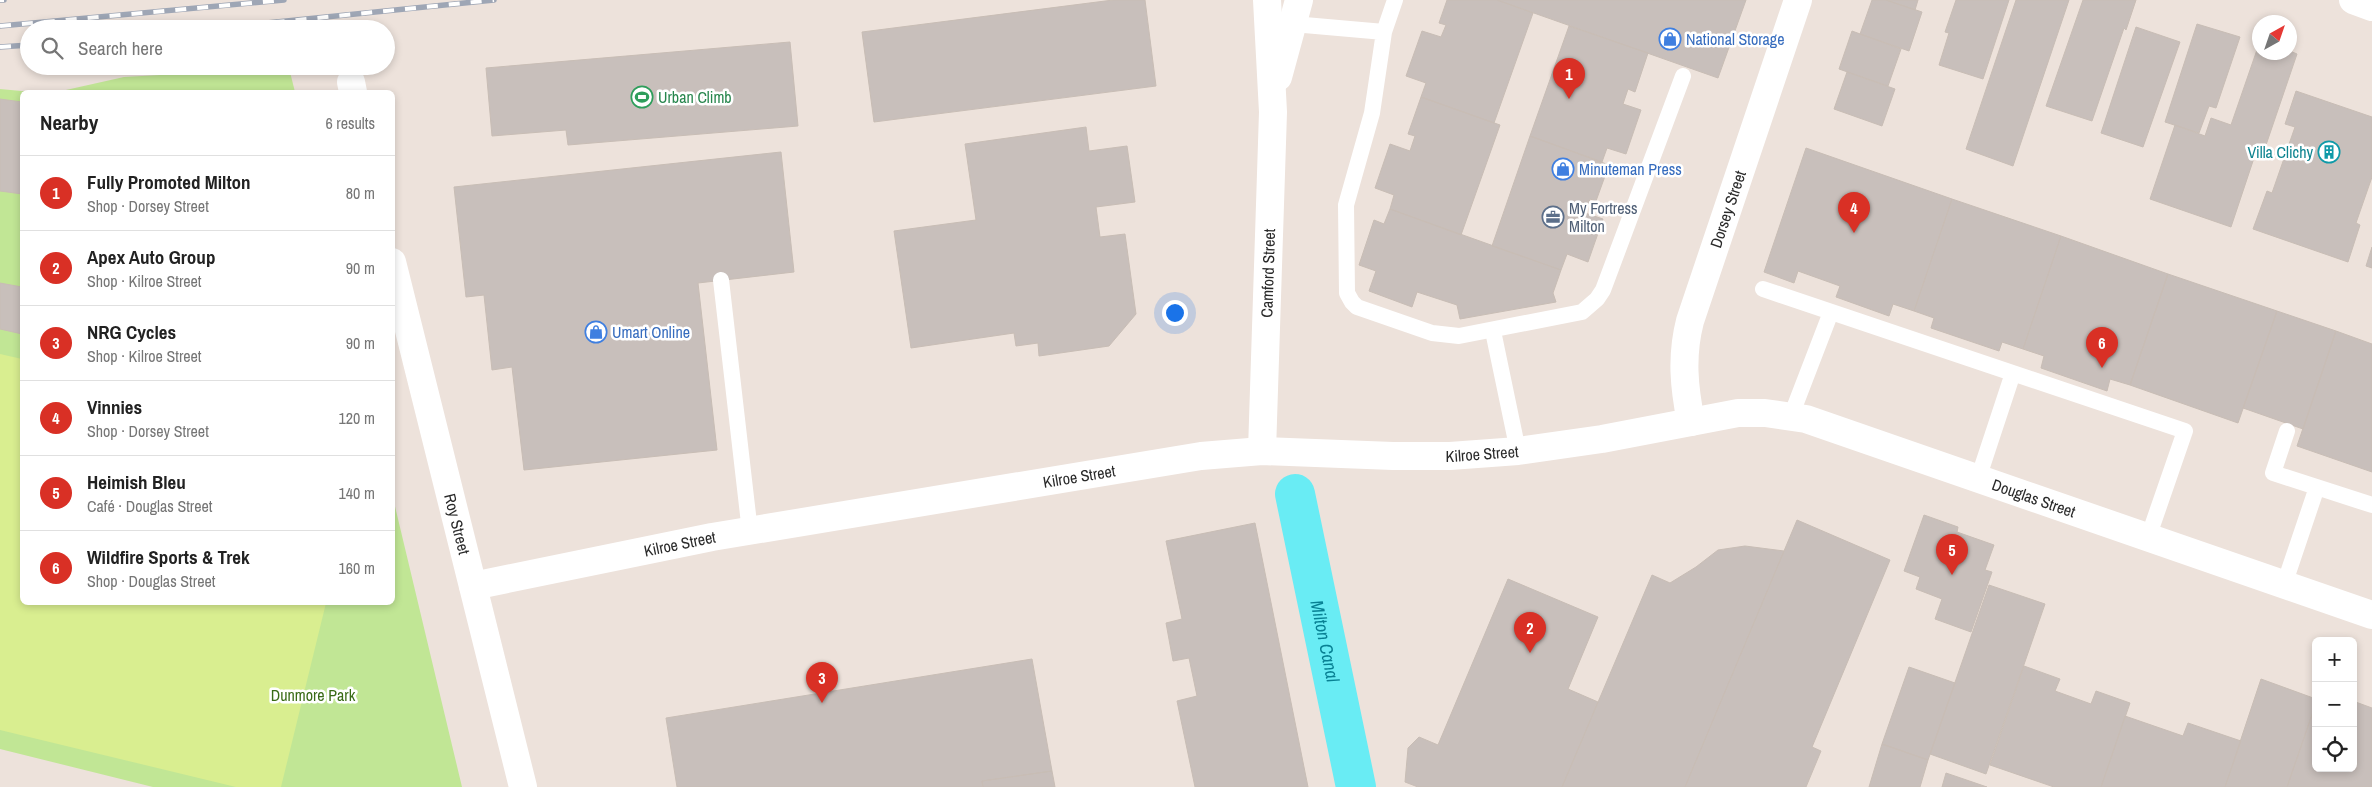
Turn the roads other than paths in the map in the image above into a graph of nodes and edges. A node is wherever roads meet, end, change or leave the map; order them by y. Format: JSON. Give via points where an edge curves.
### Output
{"nodes":[{"id":1,"x":1267,"y":0,"type":"edge"},
{"id":2,"x":1395,"y":0,"type":"edge"},
{"id":3,"x":1798,"y":0,"type":"edge"},
{"id":4,"x":2353,"y":0,"type":"edge"},
{"id":5,"x":2372,"y":7,"type":"edge"},
{"id":6,"x":1296,"y":12,"type":"edge"},
{"id":7,"x":1384,"y":32,"type":"junction"},
{"id":8,"x":1683,"y":76,"type":"dead end"},
{"id":9,"x":1273,"y":96,"type":"junction"},
{"id":10,"x":395,"y":274,"type":"edge"},
{"id":11,"x":721,"y":280,"type":"dead end"},
{"id":12,"x":1763,"y":289,"type":"dead end"},
{"id":13,"x":1831,"y":312,"type":"junction"},
{"id":14,"x":1493,"y":331,"type":"junction"},
{"id":15,"x":2013,"y":373,"type":"junction"},
{"id":16,"x":1792,"y":416,"type":"junction"},
{"id":17,"x":1692,"y":422,"type":"junction"},
{"id":18,"x":2287,"y":431,"type":"dead end"},
{"id":19,"x":1262,"y":451,"type":"junction"},
{"id":20,"x":1518,"y":451,"type":"junction"},
{"id":21,"x":1978,"y":479,"type":"junction"},
{"id":22,"x":2317,"y":487,"type":"junction"},
{"id":23,"x":2372,"y":505,"type":"edge"},
{"id":24,"x":750,"y":532,"type":"junction"},
{"id":25,"x":2148,"y":538,"type":"junction"},
{"id":26,"x":2284,"y":585,"type":"junction"},
{"id":27,"x":473,"y":586,"type":"junction"},
{"id":28,"x":2372,"y":615,"type":"edge"},
{"id":29,"x":523,"y":787,"type":"edge"}],
"edges":[{"from":1,"to":9,"type":"street","name":"Camford Street"},
{"from":2,"to":7,"type":"lane"},
{"from":3,"to":17,"type":"street","name":"Dorsey Street","via":[[1690,321],[1683,374]]},
{"from":4,"to":5,"type":"street"},
{"from":6,"to":7,"type":"lane"},
{"from":6,"to":9,"type":"street","name":"Camford Street"},
{"from":7,"to":14,"type":"lane","via":[[1372,113],[1346,205],[1347,293],[1357,307],[1432,332],[1459,336]]},
{"from":8,"to":14,"type":"lane","via":[[1597,299],[1582,312]]},
{"from":9,"to":19,"type":"street","name":"Camford Street"},
{"from":10,"to":27,"type":"street","name":"Roy Street"},
{"from":11,"to":24,"type":"lane"},
{"from":12,"to":13,"type":"lane"},
{"from":13,"to":15,"type":"lane"},
{"from":13,"to":16,"type":"lane"},
{"from":14,"to":20,"type":"lane"},
{"from":15,"to":21,"type":"lane"},
{"from":15,"to":25,"type":"lane","via":[[2185,431]]},
{"from":16,"to":17,"type":"street","name":"Douglas Street","via":[[1738,413]]},
{"from":16,"to":21,"type":"street","name":"Douglas Street"},
{"from":17,"to":20,"type":"street","name":"Kilroe Street"},
{"from":18,"to":22,"type":"lane","via":[[2273,473]]},
{"from":19,"to":20,"type":"street","name":"Kilroe Street","via":[[1393,456]]},
{"from":19,"to":24,"type":"street","name":"Kilroe Street","via":[[1201,456]]},
{"from":21,"to":25,"type":"street","name":"Douglas Street"},
{"from":22,"to":23,"type":"lane"},
{"from":22,"to":26,"type":"lane"},
{"from":24,"to":27,"type":"street","name":"Kilroe Street"},
{"from":25,"to":26,"type":"street","name":"Douglas Street"},
{"from":26,"to":28,"type":"street","name":"Douglas Street"},
{"from":27,"to":29,"type":"street","name":"Roy Street"}]}
